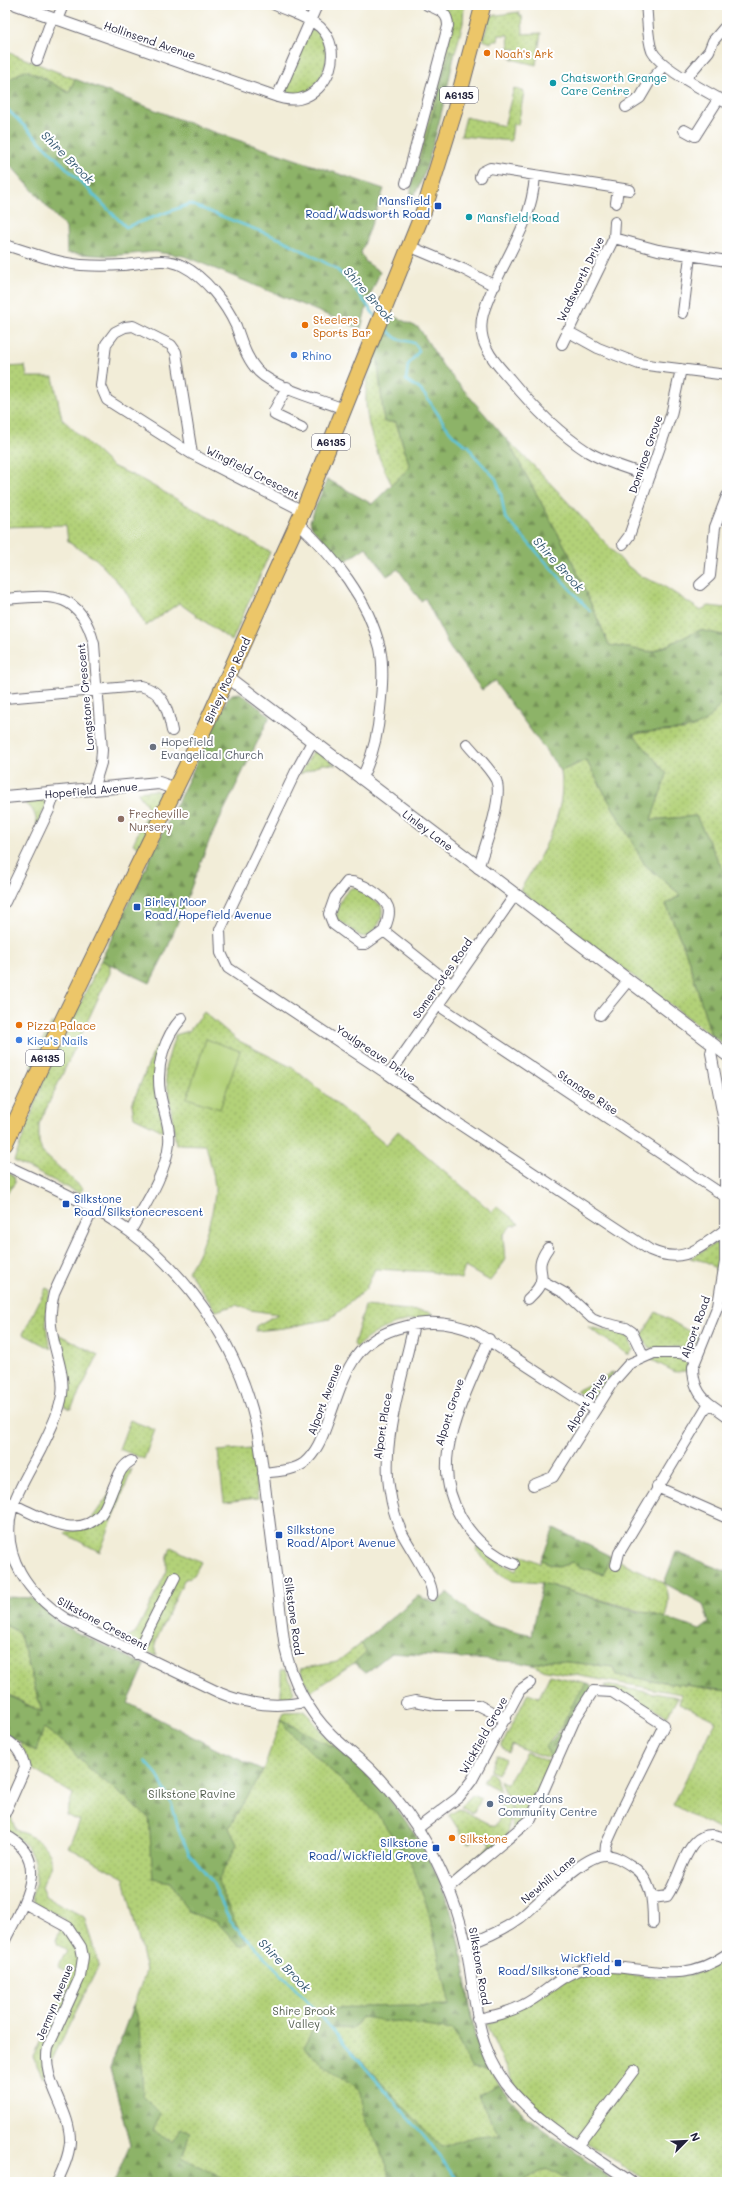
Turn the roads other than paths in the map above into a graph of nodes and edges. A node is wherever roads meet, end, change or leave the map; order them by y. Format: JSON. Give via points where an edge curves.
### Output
{"nodes":[{"id":1,"x":16,"y":5,"type":"edge"},
{"id":2,"x":63,"y":5,"type":"edge"},
{"id":3,"x":276,"y":5,"type":"edge"},
{"id":4,"x":317,"y":5,"type":"edge"},
{"id":5,"x":427,"y":5,"type":"edge"},
{"id":6,"x":483,"y":5,"type":"edge"},
{"id":7,"x":646,"y":5,"type":"edge"},
{"id":8,"x":54,"y":19,"type":"junction"},
{"id":9,"x":309,"y":21,"type":"junction"},
{"id":10,"x":724,"y":28,"type":"dead end"},
{"id":11,"x":37,"y":60,"type":"dead end"},
{"id":12,"x":665,"y":65,"type":"junction"},
{"id":13,"x":686,"y":78,"type":"junction"},
{"id":14,"x":277,"y":97,"type":"junction"},
{"id":15,"x":723,"y":101,"type":"edge"},
{"id":16,"x":626,"y":108,"type":"dead end"},
{"id":17,"x":684,"y":130,"type":"dead end"},
{"id":18,"x":536,"y":176,"type":"junction"},
{"id":19,"x":480,"y":177,"type":"dead end"},
{"id":20,"x":406,"y":183,"type":"dead end"},
{"id":21,"x":618,"y":188,"type":"junction"},
{"id":22,"x":630,"y":190,"type":"dead end"},
{"id":23,"x":616,"y":203,"type":"dead end"},
{"id":24,"x":615,"y":222,"type":"dead end"},
{"id":25,"x":614,"y":238,"type":"junction"},
{"id":26,"x":5,"y":245,"type":"edge"},
{"id":27,"x":410,"y":247,"type":"junction"},
{"id":28,"x":690,"y":256,"type":"junction"},
{"id":29,"x":727,"y":262,"type":"edge"},
{"id":30,"x":495,"y":286,"type":"junction"},
{"id":31,"x":686,"y":308,"type":"dead end"},
{"id":32,"x":567,"y":331,"type":"junction"},
{"id":33,"x":562,"y":344,"type":"dead end"},
{"id":34,"x":681,"y":370,"type":"junction"},
{"id":35,"x":727,"y":376,"type":"edge"},
{"id":36,"x":287,"y":387,"type":"junction"},
{"id":37,"x":344,"y":409,"type":"junction"},
{"id":38,"x":302,"y":428,"type":"dead end"},
{"id":39,"x":192,"y":454,"type":"junction"},
{"id":40,"x":650,"y":476,"type":"junction"},
{"id":41,"x":727,"y":496,"type":"edge"},
{"id":42,"x":300,"y":517,"type":"junction"},
{"id":43,"x":624,"y":544,"type":"dead end"},
{"id":44,"x":700,"y":584,"type":"dead end"},
{"id":45,"x":5,"y":599,"type":"edge"},
{"id":46,"x":228,"y":677,"type":"junction"},
{"id":47,"x":97,"y":690,"type":"junction"},
{"id":48,"x":5,"y":698,"type":"edge"},
{"id":49,"x":172,"y":731,"type":"dead end"},
{"id":50,"x":312,"y":742,"type":"junction"},
{"id":51,"x":466,"y":744,"type":"dead end"},
{"id":52,"x":361,"y":779,"type":"junction"},
{"id":53,"x":93,"y":789,"type":"junction"},
{"id":54,"x":176,"y":789,"type":"junction"},
{"id":55,"x":55,"y":793,"type":"junction"},
{"id":56,"x":5,"y":797,"type":"edge"},
{"id":57,"x":478,"y":868,"type":"junction"},
{"id":58,"x":515,"y":895,"type":"junction"},
{"id":59,"x":5,"y":902,"type":"edge"},
{"id":60,"x":384,"y":931,"type":"junction"},
{"id":61,"x":628,"y":981,"type":"junction"},
{"id":62,"x":452,"y":985,"type":"junction"},
{"id":63,"x":438,"y":1005,"type":"junction"},
{"id":64,"x":600,"y":1015,"type":"dead end"},
{"id":65,"x":182,"y":1018,"type":"dead end"},
{"id":66,"x":713,"y":1045,"type":"junction"},
{"id":67,"x":727,"y":1055,"type":"edge"},
{"id":68,"x":389,"y":1075,"type":"junction"},
{"id":69,"x":5,"y":1144,"type":"edge"},
{"id":70,"x":5,"y":1165,"type":"edge"},
{"id":71,"x":726,"y":1197,"type":"edge"},
{"id":72,"x":93,"y":1209,"type":"junction"},
{"id":73,"x":725,"y":1230,"type":"junction"},
{"id":74,"x":130,"y":1232,"type":"junction"},
{"id":75,"x":548,"y":1248,"type":"dead end"},
{"id":76,"x":541,"y":1280,"type":"junction"},
{"id":77,"x":528,"y":1299,"type":"dead end"},
{"id":78,"x":414,"y":1324,"type":"junction"},
{"id":79,"x":489,"y":1339,"type":"junction"},
{"id":80,"x":644,"y":1357,"type":"junction"},
{"id":81,"x":696,"y":1357,"type":"junction"},
{"id":82,"x":709,"y":1403,"type":"junction"},
{"id":83,"x":595,"y":1410,"type":"junction"},
{"id":84,"x":727,"y":1416,"type":"edge"},
{"id":85,"x":130,"y":1462,"type":"dead end"},
{"id":86,"x":263,"y":1473,"type":"junction"},
{"id":87,"x":533,"y":1485,"type":"dead end"},
{"id":88,"x":657,"y":1487,"type":"junction"},
{"id":89,"x":14,"y":1505,"type":"junction"},
{"id":90,"x":727,"y":1518,"type":"edge"},
{"id":91,"x":514,"y":1564,"type":"dead end"},
{"id":92,"x":616,"y":1565,"type":"dead end"},
{"id":93,"x":175,"y":1577,"type":"dead end"},
{"id":94,"x":432,"y":1594,"type":"dead end"},
{"id":95,"x":136,"y":1654,"type":"junction"},
{"id":96,"x":530,"y":1683,"type":"dead end"},
{"id":97,"x":305,"y":1702,"type":"junction"},
{"id":98,"x":406,"y":1703,"type":"dead end"},
{"id":99,"x":506,"y":1719,"type":"junction"},
{"id":100,"x":5,"y":1739,"type":"edge"},
{"id":101,"x":5,"y":1813,"type":"edge"},
{"id":102,"x":418,"y":1828,"type":"junction"},
{"id":103,"x":5,"y":1835,"type":"edge"},
{"id":104,"x":727,"y":1839,"type":"edge"},
{"id":105,"x":604,"y":1855,"type":"junction"},
{"id":106,"x":449,"y":1888,"type":"junction"},
{"id":107,"x":653,"y":1898,"type":"junction"},
{"id":108,"x":24,"y":1903,"type":"junction"},
{"id":109,"x":653,"y":1923,"type":"dead end"},
{"id":110,"x":5,"y":1940,"type":"edge"},
{"id":111,"x":466,"y":1945,"type":"junction"},
{"id":112,"x":727,"y":1954,"type":"edge"},
{"id":113,"x":477,"y":2019,"type":"junction"},
{"id":114,"x":634,"y":2070,"type":"dead end"},
{"id":115,"x":578,"y":2145,"type":"junction"},
{"id":116,"x":56,"y":2182,"type":"edge"},
{"id":117,"x":631,"y":2182,"type":"edge"}],
"edges":[{"from":1,"to":8,"type":"street","name":"Hollinsend Avenue"},
{"from":2,"to":8,"type":"street"},
{"from":3,"to":9,"type":"street","name":"Hollinsend Avenue"},
{"from":4,"to":9,"type":"street"},
{"from":5,"to":20,"type":"street","via":[[442,11],[448,20],[448,26]]},
{"from":6,"to":27,"type":"main road","number":"A6135","via":[[448,136]]},
{"from":7,"to":12,"type":"street","via":[[651,49]]},
{"from":8,"to":11,"type":"street"},
{"from":8,"to":14,"type":"street","name":"Hollinsend Avenue"},
{"from":9,"to":14,"type":"street"},
{"from":9,"to":14,"type":"street","name":"Hollinsend Avenue","via":[[320,28],[330,45],[332,57],[327,78],[320,88],[310,95],[290,100]]},
{"from":10,"to":13,"type":"street"},
{"from":12,"to":13,"type":"street"},
{"from":12,"to":16,"type":"street","via":[[650,81],[640,98]]},
{"from":13,"to":15,"type":"street"},
{"from":15,"to":17,"type":"street","via":[[695,136]]},
{"from":18,"to":19,"type":"street","via":[[490,168],[482,172]]},
{"from":18,"to":21,"type":"street"},
{"from":18,"to":30,"type":"street","via":[[530,213]]},
{"from":21,"to":22,"type":"street"},
{"from":21,"to":23,"type":"street"},
{"from":24,"to":25,"type":"street","name":"Wadsworth Drive"},
{"from":25,"to":28,"type":"street","name":"Wadsworth Drive"},
{"from":25,"to":32,"type":"street","name":"Wadsworth Drive"},
{"from":26,"to":36,"type":"street","via":[[59,261],[79,264],[118,265],[163,260],[183,266],[204,282],[221,301],[230,315],[250,361],[258,371],[269,380]]},
{"from":27,"to":30,"type":"street","via":[[463,269]]},
{"from":27,"to":37,"type":"main road","name":"Birley Moor Road","number":"A6135"},
{"from":28,"to":29,"type":"street","name":"Wadsworth Drive"},
{"from":28,"to":31,"type":"street"},
{"from":30,"to":40,"type":"street","via":[[482,322],[484,341],[492,358],[547,420],[568,438],[614,465]]},
{"from":32,"to":33,"type":"street","name":"Wadsworth Drive"},
{"from":32,"to":34,"type":"street","name":"Wadsworth Drive","via":[[625,360]]},
{"from":34,"to":35,"type":"street","name":"Wadsworth Drive"},
{"from":34,"to":40,"type":"street","name":"Dominoe Grove","via":[[671,415]]},
{"from":36,"to":37,"type":"street"},
{"from":36,"to":38,"type":"street","via":[[274,411],[275,415]]},
{"from":37,"to":42,"type":"main road","name":"Birley Moor Road","number":"A6135"},
{"from":39,"to":39,"type":"street","name":"Wingfield Crescent","via":[[104,396],[101,386],[106,344],[115,332],[133,326],[171,345],[176,352]]},
{"from":39,"to":42,"type":"street","name":"Wingfield Crescent"},
{"from":40,"to":43,"type":"street","name":"Dominoe Grove"},
{"from":41,"to":44,"type":"street","via":[[715,527],[710,576]]},
{"from":42,"to":46,"type":"main road","name":"Birley Moor Road","number":"A6135"},
{"from":42,"to":52,"type":"street","name":"Wingfield Crescent","via":[[355,589],[366,610],[380,649],[382,692],[377,734],[373,753]]},
{"from":45,"to":47,"type":"street","name":"Longstone Crescent","via":[[55,597],[63,599],[80,613],[91,632],[94,644]]},
{"from":46,"to":50,"type":"street","name":"Linley Lane"},
{"from":46,"to":54,"type":"main road","name":"Birley Moor Road","number":"A6135"},
{"from":47,"to":48,"type":"street"},
{"from":47,"to":49,"type":"street","via":[[140,686],[150,688],[165,703]]},
{"from":47,"to":53,"type":"street","name":"Longstone Crescent","via":[[102,750]]},
{"from":50,"to":52,"type":"street","name":"Linley Lane"},
{"from":50,"to":68,"type":"street","name":"Youlgreave Drive","via":[[224,921],[219,937],[221,953],[228,968],[234,973]]},
{"from":51,"to":57,"type":"street","via":[[498,785],[490,828]]},
{"from":52,"to":57,"type":"street","name":"Linley Lane"},
{"from":53,"to":54,"type":"street","name":"Hopefield Avenue","via":[[158,783]]},
{"from":53,"to":55,"type":"street","name":"Hopefield Avenue"},
{"from":54,"to":69,"type":"main road","name":"Birley Moor Road","number":"A6135","via":[[63,1018]]},
{"from":55,"to":56,"type":"street","name":"Hopefield Avenue"},
{"from":55,"to":59,"type":"street"},
{"from":57,"to":58,"type":"street","name":"Linley Lane"},
{"from":58,"to":61,"type":"street","name":"Linley Lane"},
{"from":58,"to":62,"type":"street","name":"Somercotes Road"},
{"from":60,"to":60,"type":"street","via":[[366,944],[360,944],[333,924],[329,914],[335,897],[347,882],[354,880],[362,884],[386,903],[389,914]]},
{"from":60,"to":62,"type":"street"},
{"from":61,"to":64,"type":"street"},
{"from":61,"to":66,"type":"street","name":"Linley Lane"},
{"from":62,"to":63,"type":"street","name":"Somercotes Road"},
{"from":63,"to":68,"type":"street","name":"Somercotes Road"},
{"from":63,"to":71,"type":"street","name":"Stanage Rise"},
{"from":65,"to":74,"type":"street","via":[[170,1032],[160,1068],[160,1092],[169,1132],[167,1157]]},
{"from":66,"to":67,"type":"street","name":"Linley Lane"},
{"from":66,"to":71,"type":"street","name":"Alport Road","via":[[711,1053],[725,1127]]},
{"from":68,"to":73,"type":"street","name":"Youlgreave Drive","via":[[650,1250],[668,1256],[686,1255]]},
{"from":70,"to":72,"type":"street","name":"Silkstone Road"},
{"from":71,"to":73,"type":"street","name":"Alport Road"},
{"from":72,"to":74,"type":"street","name":"Silkstone Road"},
{"from":72,"to":89,"type":"street","name":"Silkstone Crescent","via":[[54,1293],[51,1306],[52,1333],[63,1383],[60,1402],[56,1416]]},
{"from":73,"to":81,"type":"street","name":"Alport Road","via":[[725,1262],[718,1305]]},
{"from":74,"to":86,"type":"street","name":"Silkstone Road","via":[[187,1285],[218,1328],[252,1409]]},
{"from":75,"to":76,"type":"street","via":[[539,1263]]},
{"from":76,"to":77,"type":"street"},
{"from":76,"to":80,"type":"street","via":[[566,1294],[592,1318],[632,1332]]},
{"from":78,"to":79,"type":"street","name":"Alport Avenue","via":[[431,1322],[462,1326]]},
{"from":78,"to":86,"type":"street","name":"Alport Avenue","via":[[382,1334],[363,1346],[355,1356],[323,1436],[311,1455],[295,1468]]},
{"from":78,"to":94,"type":"street","name":"Alport Place","via":[[389,1444],[389,1490],[401,1531],[432,1584]]},
{"from":79,"to":83,"type":"street","name":"Alport Avenue"},
{"from":79,"to":91,"type":"street","name":"Alport Grove","via":[[456,1422],[448,1448],[448,1472],[455,1506],[468,1528],[488,1550]]},
{"from":80,"to":81,"type":"street","name":"Alport Drive","via":[[668,1352]]},
{"from":80,"to":83,"type":"street","name":"Alport Drive","via":[[629,1364],[620,1372]]},
{"from":81,"to":82,"type":"street","name":"Alport Road","via":[[693,1367],[695,1384],[702,1398]]},
{"from":82,"to":84,"type":"street","name":"Alport Road"},
{"from":82,"to":88,"type":"street"},
{"from":83,"to":87,"type":"street","name":"Alport Drive","via":[[553,1477]]},
{"from":85,"to":89,"type":"street","via":[[123,1468],[101,1514],[83,1525],[74,1528],[64,1526]]},
{"from":86,"to":97,"type":"street","name":"Silkstone Road","via":[[285,1648],[288,1663]]},
{"from":88,"to":90,"type":"street"},
{"from":88,"to":92,"type":"street","via":[[617,1555]]},
{"from":89,"to":95,"type":"street","name":"Silkstone Crescent","via":[[10,1530],[14,1557],[26,1583],[35,1595],[66,1619]]},
{"from":93,"to":95,"type":"street"},
{"from":95,"to":97,"type":"street","name":"Silkstone Crescent","via":[[240,1701],[274,1706]]},
{"from":96,"to":99,"type":"street","name":"Wickfield Grove","via":[[520,1690]]},
{"from":97,"to":102,"type":"street","name":"Silkstone Road","via":[[331,1734],[381,1781]]},
{"from":98,"to":99,"type":"street","via":[[415,1701],[436,1705],[478,1705]]},
{"from":99,"to":102,"type":"street","name":"Wickfield Grove","via":[[484,1762],[459,1798]]},
{"from":100,"to":101,"type":"street","via":[[19,1750],[25,1768]]},
{"from":102,"to":106,"type":"street","name":"Silkstone Road"},
{"from":103,"to":108,"type":"street","via":[[22,1846],[31,1868],[32,1879]]},
{"from":104,"to":107,"type":"street","via":[[707,1834],[700,1837],[691,1845],[667,1896]]},
{"from":105,"to":106,"type":"street","via":[[616,1823],[664,1725],[612,1692],[593,1691],[575,1719],[531,1818]]},
{"from":105,"to":107,"type":"street","via":[[619,1858],[637,1869],[647,1882]]},
{"from":105,"to":111,"type":"street","name":"Newhill Lane","via":[[578,1868],[509,1925]]},
{"from":106,"to":111,"type":"street","name":"Silkstone Road"},
{"from":107,"to":109,"type":"street"},
{"from":108,"to":110,"type":"street"},
{"from":108,"to":116,"type":"street","name":"Jermyn Avenue","via":[[68,1927],[81,1947],[83,1957],[80,1977],[48,2047],[46,2057],[49,2075],[70,2140],[65,2165]]},
{"from":111,"to":113,"type":"street","name":"Silkstone Road"},
{"from":112,"to":113,"type":"street","via":[[703,1967],[679,1972],[654,1973],[601,1968],[576,1971],[564,1976],[524,2005],[495,2016]]},
{"from":113,"to":115,"type":"street","name":"Silkstone Road","via":[[490,2057],[506,2083],[534,2113]]},
{"from":114,"to":115,"type":"street"},
{"from":115,"to":117,"type":"street","name":"Silkstone Road"}]}
